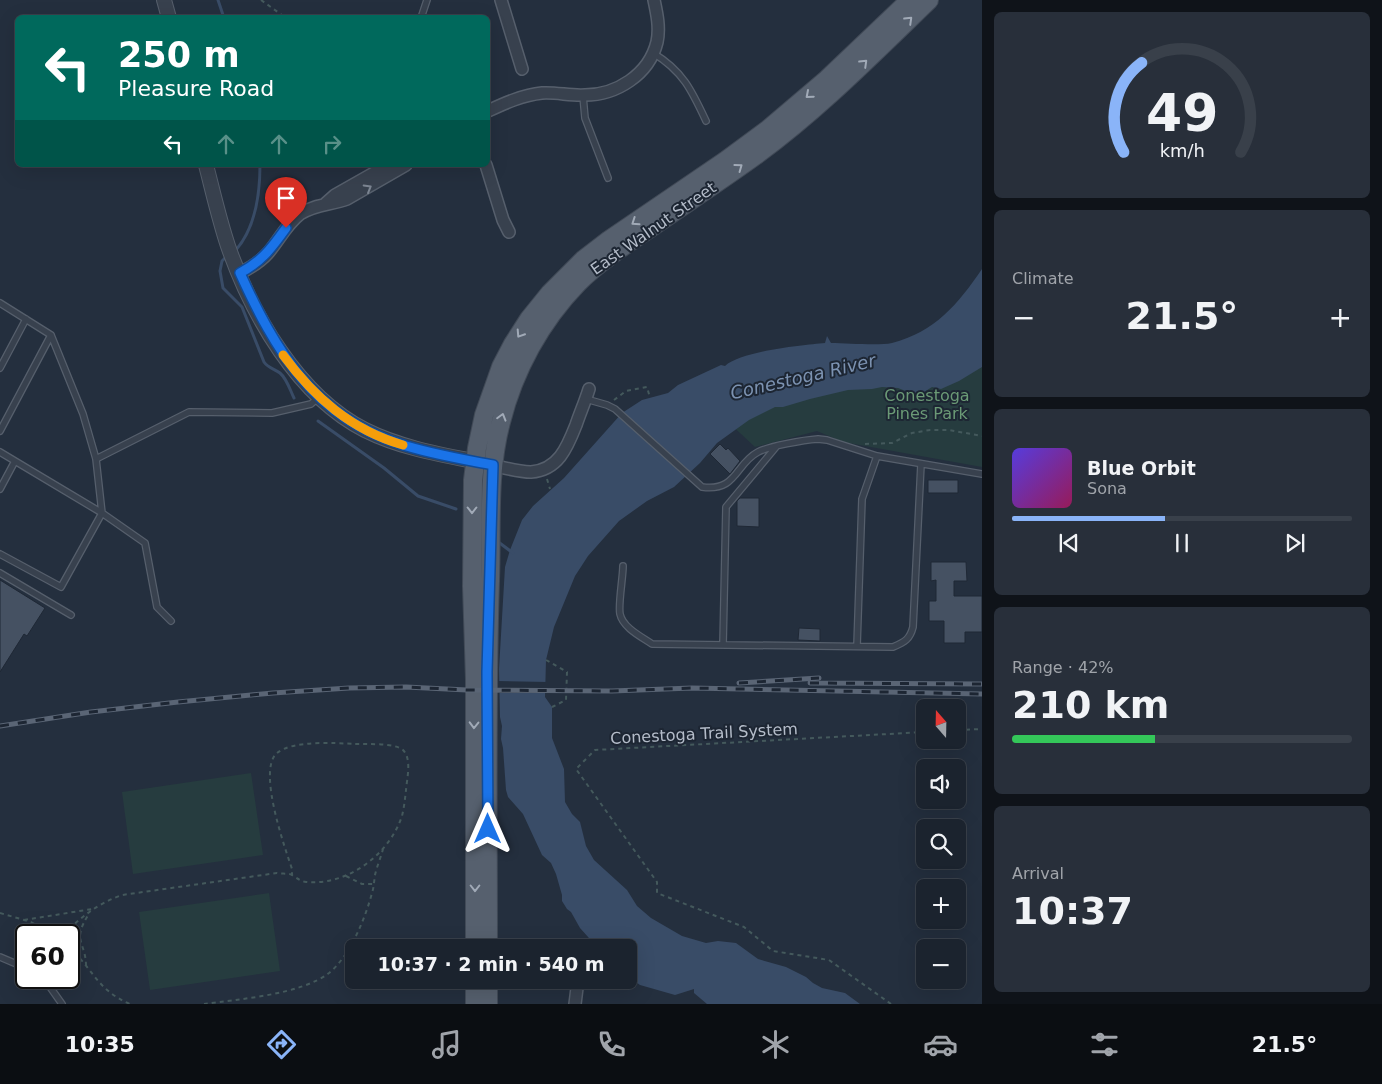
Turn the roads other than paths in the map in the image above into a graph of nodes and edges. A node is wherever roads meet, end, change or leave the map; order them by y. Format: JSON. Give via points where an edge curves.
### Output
{"nodes":[{"id":1,"x":164,"y":0,"type":"edge"},
{"id":2,"x":427,"y":0,"type":"edge"},
{"id":3,"x":501,"y":0,"type":"edge"},
{"id":4,"x":654,"y":0,"type":"edge"},
{"id":5,"x":910,"y":0,"type":"edge"},
{"id":6,"x":929,"y":0,"type":"edge"},
{"id":7,"x":168,"y":15,"type":"edge"},
{"id":8,"x":421,"y":15,"type":"edge"},
{"id":9,"x":886,"y":33,"type":"junction"},
{"id":10,"x":653,"y":53,"type":"junction"},
{"id":11,"x":522,"y":69,"type":"dead end"},
{"id":12,"x":584,"y":96,"type":"junction"},
{"id":13,"x":490,"y":110,"type":"edge"},
{"id":14,"x":706,"y":121,"type":"dead end"},
{"id":15,"x":207,"y":167,"type":"edge"},
{"id":16,"x":384,"y":167,"type":"edge"},
{"id":17,"x":403,"y":167,"type":"edge"},
{"id":18,"x":487,"y":167,"type":"edge"},
{"id":19,"x":608,"y":178,"type":"dead end"},
{"id":20,"x":326,"y":203,"type":"junction"},
{"id":21,"x":509,"y":232,"type":"dead end"},
{"id":22,"x":240,"y":273,"type":"junction"},
{"id":23,"x":1,"y":305,"type":"edge"},
{"id":24,"x":26,"y":319,"type":"junction"},
{"id":25,"x":51,"y":335,"type":"junction"},
{"id":26,"x":0,"y":368,"type":"edge"},
{"id":27,"x":587,"y":394,"type":"joint"},
{"id":28,"x":319,"y":398,"type":"junction"},
{"id":29,"x":0,"y":431,"type":"edge"},
{"id":30,"x":776,"y":447,"type":"junction"},
{"id":31,"x":0,"y":452,"type":"edge"},
{"id":32,"x":877,"y":456,"type":"junction"},
{"id":33,"x":96,"y":459,"type":"junction"},
{"id":34,"x":16,"y":461,"type":"junction"},
{"id":35,"x":475,"y":461,"type":"junction"},
{"id":36,"x":921,"y":464,"type":"junction"},
{"id":37,"x":493,"y":465,"type":"junction"},
{"id":38,"x":982,"y":474,"type":"edge"},
{"id":39,"x":0,"y":489,"type":"edge"},
{"id":40,"x":102,"y":513,"type":"junction"},
{"id":41,"x":0,"y":554,"type":"edge"},
{"id":42,"x":623,"y":566,"type":"dead end"},
{"id":43,"x":0,"y":573,"type":"edge"},
{"id":44,"x":71,"y":615,"type":"dead end"},
{"id":45,"x":171,"y":621,"type":"dead end"},
{"id":46,"x":723,"y":645,"type":"junction"},
{"id":47,"x":857,"y":646,"type":"junction"},
{"id":48,"x":475,"y":939,"type":"edge"},
{"id":49,"x":488,"y":939,"type":"edge"},
{"id":50,"x":0,"y":957,"type":"edge"},
{"id":51,"x":15,"y":963,"type":"edge"},
{"id":52,"x":51,"y":989,"type":"edge"},
{"id":53,"x":475,"y":989,"type":"edge"},
{"id":54,"x":488,"y":989,"type":"edge"},
{"id":55,"x":577,"y":989,"type":"edge"},
{"id":56,"x":62,"y":1004,"type":"edge"},
{"id":57,"x":475,"y":1004,"type":"edge"},
{"id":58,"x":488,"y":1004,"type":"edge"},
{"id":59,"x":575,"y":1004,"type":"edge"}],
"edges":[{"from":1,"to":7,"type":"street"},
{"from":2,"to":8,"type":"lane"},
{"from":3,"to":11,"type":"street"},
{"from":4,"to":10,"type":"street","via":[[658,31]]},
{"from":5,"to":9,"type":"main road","name":"East Walnut Street"},
{"from":9,"to":6,"type":"main road","name":"East Walnut Street","one_way":true},
{"from":9,"to":35,"type":"main road","name":"East Walnut Street","one_way":true,"via":[[767,130],[608,240],[561,281],[525,326],[501,367],[484,415]]},
{"from":37,"to":9,"type":"main road","name":"East Walnut Street","one_way":true,"via":[[501,420],[518,374],[541,330],[570,292],[616,251],[775,141],[836,89]]},
{"from":10,"to":12,"type":"street","via":[[644,68],[623,86]]},
{"from":10,"to":14,"type":"lane","via":[[670,64],[687,82]]},
{"from":12,"to":13,"type":"street","via":[[542,93]]},
{"from":12,"to":19,"type":"lane","via":[[586,118]]},
{"from":15,"to":22,"type":"street","via":[[224,235]]},
{"from":16,"to":20,"type":"street"},
{"from":20,"to":17,"type":"street","one_way":true,"via":[[348,199]]},
{"from":18,"to":21,"type":"street"},
{"from":20,"to":22,"type":"street","via":[[295,218],[262,259]]},
{"from":22,"to":28,"type":"street","via":[[272,340]]},
{"from":23,"to":24,"type":"lane"},
{"from":24,"to":25,"type":"lane"},
{"from":24,"to":26,"type":"lane"},
{"from":25,"to":29,"type":"lane"},
{"from":25,"to":33,"type":"lane","via":[[83,414]]},
{"from":27,"to":30,"type":"lane","via":[[620,414],[702,487],[728,482],[757,452]]},
{"from":27,"to":37,"type":"street","via":[[564,453],[555,462],[532,472]]},
{"from":28,"to":33,"type":"lane","via":[[311,404],[272,413],[189,412]]},
{"from":28,"to":35,"type":"street","via":[[350,422],[383,438],[419,450]]},
{"from":30,"to":32,"type":"lane","via":[[818,439]]},
{"from":30,"to":46,"type":"lane","via":[[726,508]]},
{"from":31,"to":34,"type":"lane"},
{"from":32,"to":36,"type":"lane"},
{"from":32,"to":47,"type":"lane","via":[[862,499]]},
{"from":33,"to":40,"type":"lane"},
{"from":34,"to":39,"type":"lane"},
{"from":34,"to":40,"type":"lane"},
{"from":35,"to":37,"type":"street"},
{"from":35,"to":48,"type":"main road","name":"East Walnut Street","one_way":true,"via":[[472,495]]},
{"from":36,"to":38,"type":"lane"},
{"from":36,"to":47,"type":"lane","via":[[911,637],[893,647]]},
{"from":37,"to":49,"type":"main road","name":"East Walnut Street","via":[[487,672]]},
{"from":40,"to":41,"type":"lane","via":[[62,587]]},
{"from":40,"to":45,"type":"lane","via":[[146,542],[157,606]]},
{"from":42,"to":46,"type":"lane","via":[[620,614],[636,634],[652,644]]},
{"from":43,"to":44,"type":"lane"},
{"from":46,"to":47,"type":"lane"},
{"from":50,"to":51,"type":"lane"},
{"from":52,"to":56,"type":"lane"},
{"from":53,"to":57,"type":"main road"},
{"from":54,"to":58,"type":"main road"},
{"from":55,"to":59,"type":"street"}]}
